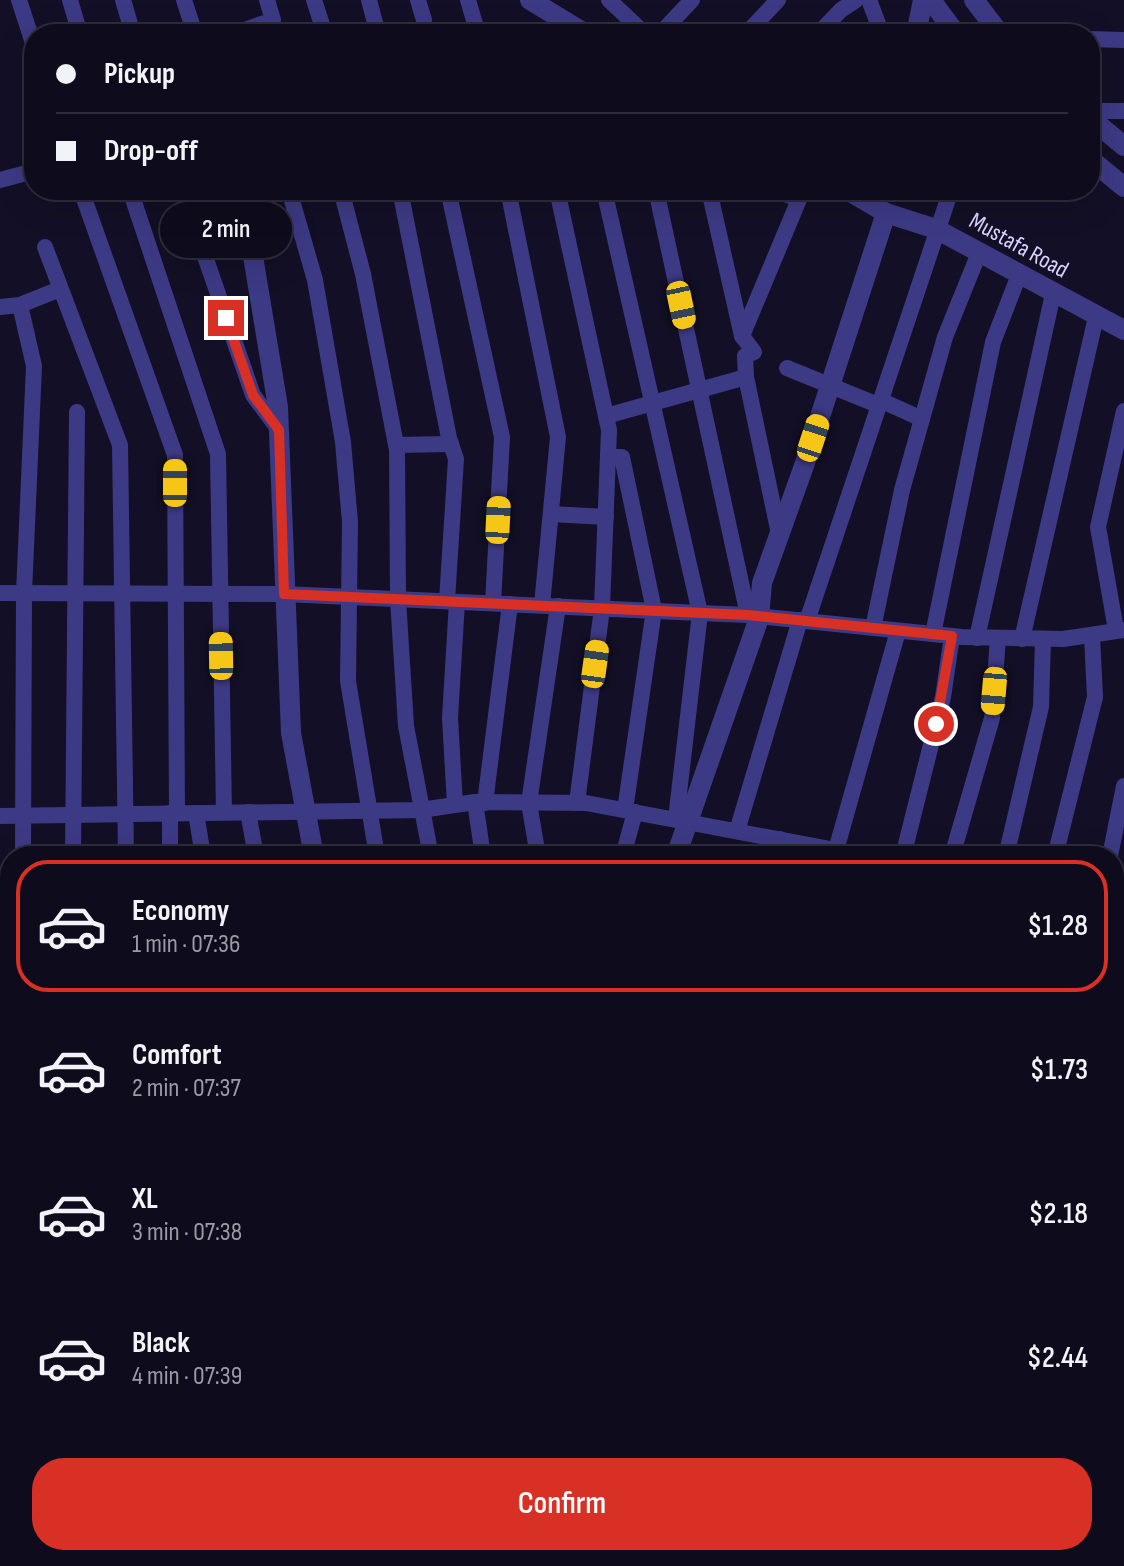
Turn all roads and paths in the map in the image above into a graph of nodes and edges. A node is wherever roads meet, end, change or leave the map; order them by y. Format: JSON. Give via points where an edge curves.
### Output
{"nodes":[{"id":1,"x":19,"y":0,"type":"edge"},
{"id":2,"x":70,"y":0,"type":"edge"},
{"id":3,"x":123,"y":0,"type":"edge"},
{"id":4,"x":184,"y":0,"type":"edge"},
{"id":5,"x":267,"y":0,"type":"edge"},
{"id":6,"x":314,"y":0,"type":"edge"},
{"id":7,"x":369,"y":0,"type":"edge"},
{"id":8,"x":418,"y":0,"type":"edge"},
{"id":9,"x":468,"y":0,"type":"edge"},
{"id":10,"x":530,"y":0,"type":"edge"},
{"id":11,"x":609,"y":0,"type":"edge"},
{"id":12,"x":692,"y":0,"type":"edge"},
{"id":13,"x":778,"y":0,"type":"edge"},
{"id":14,"x":856,"y":0,"type":"edge"},
{"id":15,"x":869,"y":0,"type":"edge"},
{"id":16,"x":923,"y":0,"type":"edge"},
{"id":17,"x":931,"y":0,"type":"edge"},
{"id":18,"x":974,"y":0,"type":"edge"},
{"id":19,"x":27,"y":24,"type":"edge"},
{"id":20,"x":77,"y":24,"type":"edge"},
{"id":21,"x":130,"y":24,"type":"edge"},
{"id":22,"x":192,"y":24,"type":"edge"},
{"id":23,"x":262,"y":24,"type":"edge"},
{"id":24,"x":322,"y":24,"type":"edge"},
{"id":25,"x":375,"y":24,"type":"edge"},
{"id":26,"x":424,"y":24,"type":"edge"},
{"id":27,"x":475,"y":24,"type":"edge"},
{"id":28,"x":570,"y":24,"type":"edge"},
{"id":29,"x":634,"y":24,"type":"edge"},
{"id":30,"x":669,"y":24,"type":"edge"},
{"id":31,"x":755,"y":24,"type":"edge"},
{"id":32,"x":828,"y":24,"type":"edge"},
{"id":33,"x":878,"y":24,"type":"edge"},
{"id":34,"x":918,"y":24,"type":"edge"},
{"id":35,"x":949,"y":24,"type":"edge"},
{"id":36,"x":992,"y":24,"type":"edge"},
{"id":37,"x":1100,"y":39,"type":"edge"},
{"id":38,"x":1124,"y":40,"type":"edge"},
{"id":39,"x":1100,"y":111,"type":"edge"},
{"id":40,"x":1124,"y":111,"type":"edge"},
{"id":41,"x":1100,"y":126,"type":"edge"},
{"id":42,"x":1124,"y":146,"type":"edge"},
{"id":43,"x":1100,"y":167,"type":"edge"},
{"id":44,"x":24,"y":174,"type":"edge"},
{"id":45,"x":0,"y":180,"type":"edge"},
{"id":46,"x":1124,"y":187,"type":"edge"},
{"id":47,"x":85,"y":200,"type":"edge"},
{"id":48,"x":133,"y":200,"type":"edge"},
{"id":49,"x":185,"y":200,"type":"edge"},
{"id":50,"x":244,"y":200,"type":"edge"},
{"id":51,"x":292,"y":200,"type":"edge"},
{"id":52,"x":344,"y":200,"type":"edge"},
{"id":53,"x":402,"y":200,"type":"edge"},
{"id":54,"x":450,"y":200,"type":"edge"},
{"id":55,"x":510,"y":200,"type":"edge"},
{"id":56,"x":559,"y":200,"type":"edge"},
{"id":57,"x":606,"y":200,"type":"edge"},
{"id":58,"x":658,"y":200,"type":"edge"},
{"id":59,"x":658,"y":200,"type":"edge"},
{"id":60,"x":711,"y":200,"type":"edge"},
{"id":61,"x":798,"y":200,"type":"edge"},
{"id":62,"x":864,"y":200,"type":"edge"},
{"id":63,"x":947,"y":200,"type":"edge"},
{"id":64,"x":886,"y":213,"type":"junction"},
{"id":65,"x":661,"y":216,"type":"dead end"},
{"id":66,"x":936,"y":229,"type":"junction"},
{"id":67,"x":45,"y":247,"type":"dead end"},
{"id":68,"x":979,"y":253,"type":"junction"},
{"id":69,"x":1019,"y":275,"type":"junction"},
{"id":70,"x":60,"y":289,"type":"junction"},
{"id":71,"x":1053,"y":294,"type":"junction"},
{"id":72,"x":20,"y":305,"type":"junction"},
{"id":73,"x":0,"y":307,"type":"edge"},
{"id":74,"x":1096,"y":317,"type":"junction"},
{"id":75,"x":1124,"y":330,"type":"edge"},
{"id":76,"x":742,"y":336,"type":"junction"},
{"id":77,"x":787,"y":368,"type":"dead end"},
{"id":78,"x":746,"y":377,"type":"junction"},
{"id":79,"x":830,"y":387,"type":"junction"},
{"id":80,"x":699,"y":390,"type":"junction"},
{"id":81,"x":879,"y":402,"type":"junction"},
{"id":82,"x":653,"y":403,"type":"junction"},
{"id":83,"x":1124,"y":411,"type":"edge"},
{"id":84,"x":77,"y":412,"type":"dead end"},
{"id":85,"x":606,"y":416,"type":"junction"},
{"id":86,"x":922,"y":419,"type":"junction"},
{"id":87,"x":279,"y":430,"type":"junction"},
{"id":88,"x":451,"y":444,"type":"junction"},
{"id":89,"x":397,"y":450,"type":"junction"},
{"id":90,"x":608,"y":457,"type":"junction"},
{"id":91,"x":551,"y":514,"type":"junction"},
{"id":92,"x":606,"y":517,"type":"junction"},
{"id":93,"x":779,"y":534,"type":"junction"},
{"id":94,"x":0,"y":593,"type":"edge"},
{"id":95,"x":24,"y":593,"type":"junction"},
{"id":96,"x":75,"y":593,"type":"junction"},
{"id":97,"x":123,"y":593,"type":"junction"},
{"id":98,"x":175,"y":593,"type":"junction"},
{"id":99,"x":221,"y":593,"type":"junction"},
{"id":100,"x":284,"y":594,"type":"junction"},
{"id":101,"x":347,"y":597,"type":"junction"},
{"id":102,"x":398,"y":599,"type":"junction"},
{"id":103,"x":452,"y":601,"type":"junction"},
{"id":104,"x":501,"y":604,"type":"junction"},
{"id":105,"x":550,"y":606,"type":"junction"},
{"id":106,"x":602,"y":608,"type":"junction"},
{"id":107,"x":654,"y":610,"type":"junction"},
{"id":108,"x":700,"y":613,"type":"junction"},
{"id":109,"x":754,"y":616,"type":"junction"},
{"id":110,"x":803,"y":621,"type":"junction"},
{"id":111,"x":873,"y":628,"type":"junction"},
{"id":112,"x":1120,"y":630,"type":"edge"},
{"id":113,"x":898,"y":631,"type":"junction"},
{"id":114,"x":933,"y":634,"type":"junction"},
{"id":115,"x":952,"y":636,"type":"junction"},
{"id":116,"x":1092,"y":636,"type":"junction"},
{"id":117,"x":977,"y":638,"type":"junction"},
{"id":118,"x":998,"y":638,"type":"junction"},
{"id":119,"x":1022,"y":639,"type":"junction"},
{"id":120,"x":1043,"y":639,"type":"junction"},
{"id":121,"x":1124,"y":786,"type":"edge"},
{"id":122,"x":480,"y":802,"type":"junction"},
{"id":123,"x":529,"y":803,"type":"junction"},
{"id":124,"x":577,"y":803,"type":"junction"},
{"id":125,"x":455,"y":805,"type":"junction"},
{"id":126,"x":367,"y":810,"type":"junction"},
{"id":127,"x":421,"y":810,"type":"junction"},
{"id":128,"x":305,"y":811,"type":"junction"},
{"id":129,"x":630,"y":811,"type":"junction"},
{"id":130,"x":224,"y":812,"type":"junction"},
{"id":131,"x":248,"y":812,"type":"junction"},
{"id":132,"x":174,"y":813,"type":"junction"},
{"id":133,"x":196,"y":813,"type":"junction"},
{"id":134,"x":74,"y":814,"type":"junction"},
{"id":135,"x":125,"y":814,"type":"junction"},
{"id":136,"x":23,"y":815,"type":"junction"},
{"id":137,"x":0,"y":816,"type":"edge"},
{"id":138,"x":681,"y":820,"type":"junction"},
{"id":139,"x":737,"y":831,"type":"junction"},
{"id":140,"x":780,"y":839,"type":"junction"},
{"id":141,"x":23,"y":846,"type":"edge"},
{"id":142,"x":73,"y":846,"type":"edge"},
{"id":143,"x":126,"y":846,"type":"edge"},
{"id":144,"x":171,"y":846,"type":"edge"},
{"id":145,"x":201,"y":846,"type":"edge"},
{"id":146,"x":254,"y":846,"type":"edge"},
{"id":147,"x":312,"y":846,"type":"edge"},
{"id":148,"x":375,"y":846,"type":"edge"},
{"id":149,"x":429,"y":846,"type":"edge"},
{"id":150,"x":482,"y":846,"type":"edge"},
{"id":151,"x":536,"y":846,"type":"edge"},
{"id":152,"x":625,"y":846,"type":"edge"},
{"id":153,"x":677,"y":846,"type":"edge"},
{"id":154,"x":778,"y":846,"type":"edge"},
{"id":155,"x":816,"y":846,"type":"edge"},
{"id":156,"x":837,"y":846,"type":"edge"},
{"id":157,"x":906,"y":846,"type":"edge"},
{"id":158,"x":955,"y":846,"type":"edge"},
{"id":159,"x":1008,"y":846,"type":"edge"},
{"id":160,"x":1058,"y":846,"type":"edge"},
{"id":161,"x":1112,"y":846,"type":"edge"}],
"edges":[{"from":1,"to":19,"type":"street"},
{"from":2,"to":20,"type":"street"},
{"from":3,"to":21,"type":"street"},
{"from":4,"to":22,"type":"street"},
{"from":5,"to":23,"type":"street","via":[[273,20]]},
{"from":6,"to":24,"type":"street"},
{"from":7,"to":25,"type":"street"},
{"from":8,"to":26,"type":"street"},
{"from":9,"to":27,"type":"street"},
{"from":10,"to":28,"type":"street"},
{"from":11,"to":29,"type":"street"},
{"from":12,"to":30,"type":"street"},
{"from":13,"to":31,"type":"street"},
{"from":14,"to":32,"type":"street"},
{"from":15,"to":33,"type":"street"},
{"from":16,"to":34,"type":"street"},
{"from":17,"to":35,"type":"street"},
{"from":18,"to":36,"type":"street"},
{"from":37,"to":38,"type":"street"},
{"from":39,"to":40,"type":"street"},
{"from":41,"to":42,"type":"street"},
{"from":43,"to":46,"type":"street"},
{"from":44,"to":45,"type":"street"},
{"from":47,"to":98,"type":"street","via":[[175,455]]},
{"from":48,"to":99,"type":"street","via":[[218,454]]},
{"from":49,"to":87,"type":"street","via":[[253,395]]},
{"from":50,"to":87,"type":"street"},
{"from":51,"to":101,"type":"street","via":[[315,280],[343,442],[350,522]]},
{"from":52,"to":89,"type":"street"},
{"from":53,"to":88,"type":"street"},
{"from":54,"to":104,"type":"street","via":[[502,437]]},
{"from":55,"to":91,"type":"street","via":[[558,437]]},
{"from":56,"to":85,"type":"street"},
{"from":57,"to":82,"type":"street"},
{"from":58,"to":65,"type":"street"},
{"from":59,"to":80,"type":"street"},
{"from":60,"to":76,"type":"street"},
{"from":61,"to":76,"type":"street"},
{"from":62,"to":64,"type":"street","name":"Mustafa Road"},
{"from":63,"to":66,"type":"street"},
{"from":64,"to":66,"type":"street","name":"Mustafa Road"},
{"from":64,"to":79,"type":"street"},
{"from":66,"to":68,"type":"street","name":"Mustafa Road"},
{"from":66,"to":81,"type":"street"},
{"from":67,"to":70,"type":"street"},
{"from":68,"to":69,"type":"street","name":"Mustafa Road"},
{"from":68,"to":86,"type":"street","via":[[945,337]]},
{"from":69,"to":71,"type":"street","name":"Mustafa Road"},
{"from":69,"to":114,"type":"street","via":[[993,342]]},
{"from":70,"to":72,"type":"street"},
{"from":70,"to":97,"type":"street","via":[[120,445]]},
{"from":71,"to":74,"type":"street","name":"Mustafa Road"},
{"from":71,"to":117,"type":"street"},
{"from":72,"to":73,"type":"street"},
{"from":72,"to":95,"type":"street","via":[[34,366]]},
{"from":74,"to":75,"type":"street","name":"Mustafa Road"},
{"from":74,"to":119,"type":"street"},
{"from":76,"to":78,"type":"street","via":[[754,352],[745,356]]},
{"from":77,"to":79,"type":"street"},
{"from":78,"to":80,"type":"street"},
{"from":78,"to":93,"type":"street"},
{"from":79,"to":81,"type":"street"},
{"from":79,"to":93,"type":"street"},
{"from":80,"to":82,"type":"street"},
{"from":80,"to":109,"type":"street"},
{"from":81,"to":86,"type":"street"},
{"from":81,"to":110,"type":"street"},
{"from":82,"to":85,"type":"street"},
{"from":82,"to":108,"type":"street"},
{"from":83,"to":112,"type":"street","via":[[1098,527]]},
{"from":84,"to":96,"type":"street"},
{"from":85,"to":90,"type":"street"},
{"from":86,"to":111,"type":"street"},
{"from":87,"to":100,"type":"street"},
{"from":88,"to":89,"type":"street","via":[[397,445]]},
{"from":88,"to":103,"type":"street","via":[[456,459]]},
{"from":89,"to":102,"type":"street"},
{"from":90,"to":92,"type":"street"},
{"from":90,"to":107,"type":"street","via":[[622,457]]},
{"from":91,"to":92,"type":"street"},
{"from":91,"to":105,"type":"street"},
{"from":92,"to":106,"type":"street"},
{"from":93,"to":109,"type":"street"},
{"from":94,"to":95,"type":"street"},
{"from":95,"to":96,"type":"street"},
{"from":95,"to":136,"type":"street"},
{"from":96,"to":97,"type":"street"},
{"from":96,"to":134,"type":"street"},
{"from":97,"to":98,"type":"street"},
{"from":97,"to":135,"type":"street"},
{"from":98,"to":99,"type":"street"},
{"from":98,"to":132,"type":"street"},
{"from":99,"to":100,"type":"street"},
{"from":99,"to":130,"type":"street"},
{"from":100,"to":101,"type":"street"},
{"from":100,"to":128,"type":"street","via":[[291,733]]},
{"from":101,"to":102,"type":"street"},
{"from":101,"to":126,"type":"street","via":[[348,681]]},
{"from":102,"to":103,"type":"street"},
{"from":102,"to":127,"type":"street","via":[[406,726]]},
{"from":103,"to":104,"type":"street"},
{"from":103,"to":125,"type":"street"},
{"from":104,"to":105,"type":"street"},
{"from":104,"to":122,"type":"street"},
{"from":105,"to":106,"type":"street"},
{"from":105,"to":123,"type":"street"},
{"from":106,"to":107,"type":"street"},
{"from":106,"to":124,"type":"street"},
{"from":107,"to":108,"type":"street"},
{"from":107,"to":129,"type":"street"},
{"from":108,"to":109,"type":"street"},
{"from":108,"to":138,"type":"street"},
{"from":109,"to":110,"type":"street"},
{"from":109,"to":138,"type":"street"},
{"from":110,"to":111,"type":"street"},
{"from":110,"to":139,"type":"street"},
{"from":111,"to":113,"type":"street"},
{"from":112,"to":116,"type":"street"},
{"from":113,"to":114,"type":"street"},
{"from":113,"to":156,"type":"street"},
{"from":114,"to":115,"type":"street"},
{"from":115,"to":117,"type":"street"},
{"from":115,"to":157,"type":"street","via":[[943,697]]},
{"from":116,"to":120,"type":"street"},
{"from":116,"to":160,"type":"street","via":[[1095,697]]},
{"from":117,"to":118,"type":"street"},
{"from":118,"to":119,"type":"street"},
{"from":118,"to":158,"type":"street","via":[[992,718]]},
{"from":119,"to":120,"type":"street"},
{"from":120,"to":159,"type":"street","via":[[1041,707]]},
{"from":121,"to":161,"type":"street"},
{"from":122,"to":123,"type":"street"},
{"from":122,"to":125,"type":"street"},
{"from":122,"to":150,"type":"street"},
{"from":123,"to":124,"type":"street"},
{"from":123,"to":151,"type":"street"},
{"from":124,"to":129,"type":"street"},
{"from":125,"to":127,"type":"street"},
{"from":126,"to":127,"type":"street"},
{"from":126,"to":128,"type":"street"},
{"from":126,"to":148,"type":"street"},
{"from":127,"to":149,"type":"street"},
{"from":128,"to":131,"type":"street"},
{"from":128,"to":147,"type":"street"},
{"from":129,"to":138,"type":"street"},
{"from":129,"to":152,"type":"street"},
{"from":130,"to":131,"type":"street"},
{"from":130,"to":133,"type":"street"},
{"from":131,"to":146,"type":"street"},
{"from":132,"to":133,"type":"street"},
{"from":132,"to":135,"type":"street"},
{"from":132,"to":144,"type":"street"},
{"from":133,"to":145,"type":"street"},
{"from":134,"to":135,"type":"street"},
{"from":134,"to":136,"type":"street"},
{"from":134,"to":142,"type":"street"},
{"from":135,"to":143,"type":"street"},
{"from":136,"to":137,"type":"street"},
{"from":136,"to":141,"type":"street"},
{"from":138,"to":139,"type":"street"},
{"from":138,"to":153,"type":"street"},
{"from":139,"to":140,"type":"street"},
{"from":140,"to":154,"type":"street"},
{"from":140,"to":155,"type":"street"}]}
